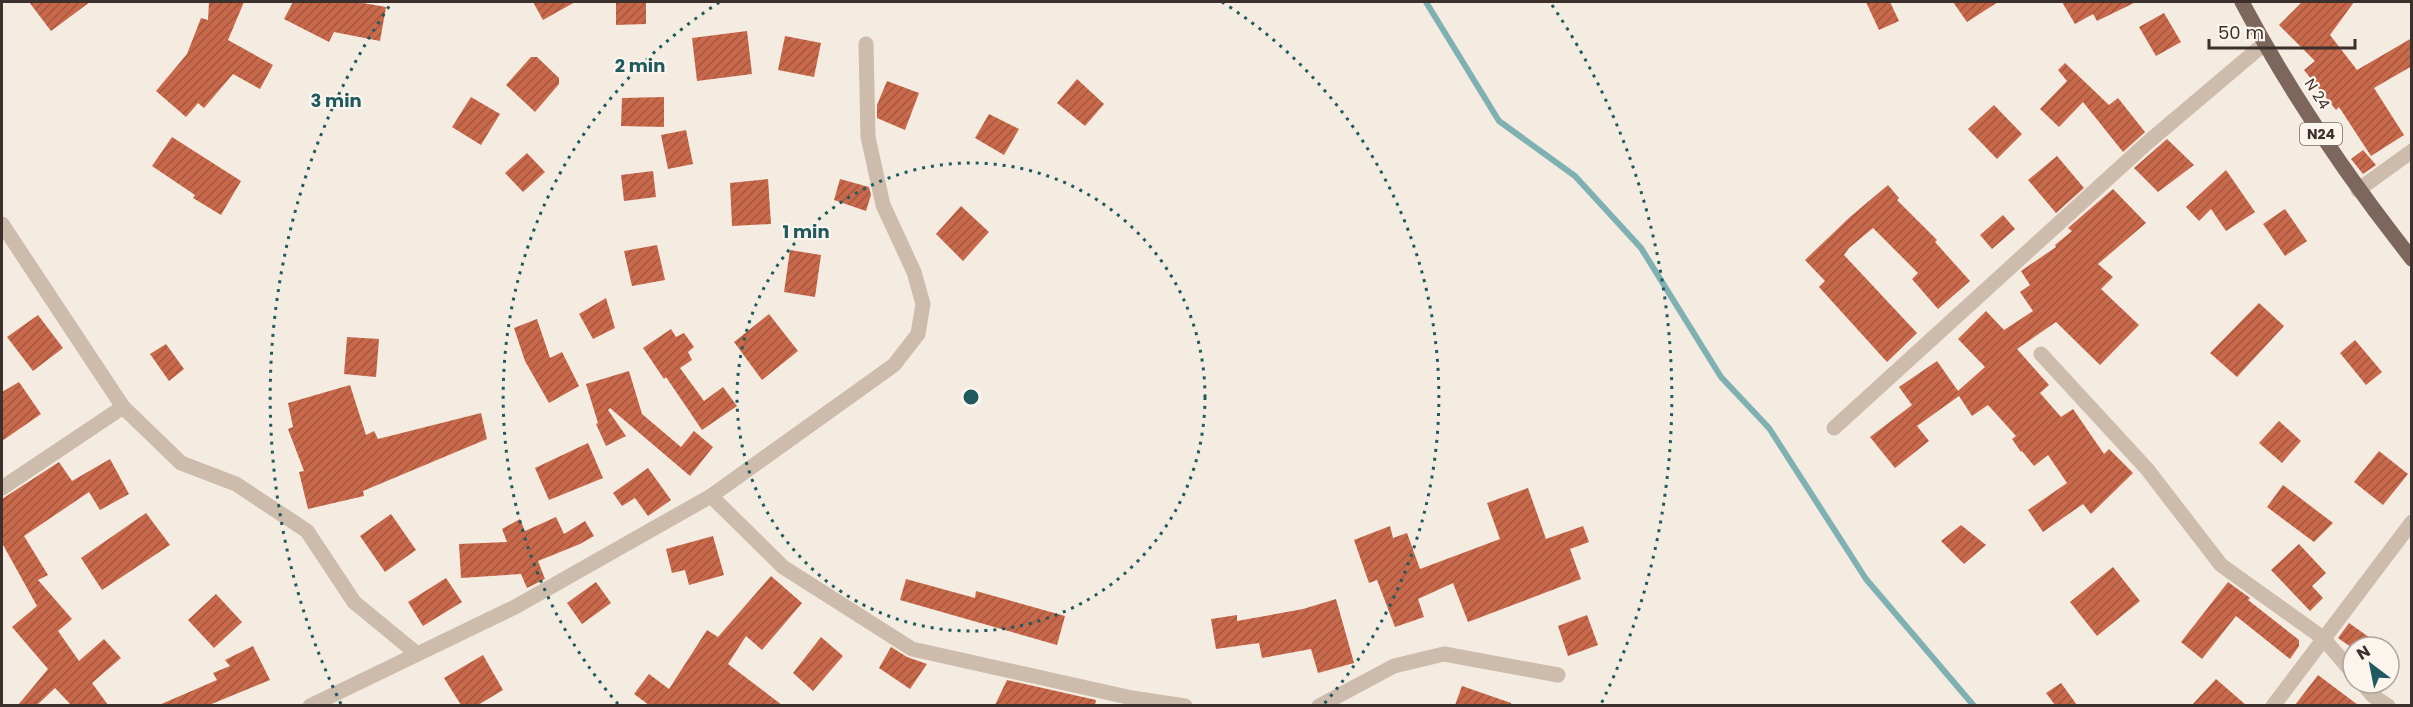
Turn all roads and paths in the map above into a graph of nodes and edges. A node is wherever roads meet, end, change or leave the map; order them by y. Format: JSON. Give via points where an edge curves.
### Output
{"nodes":[{"id":1,"x":2242,"y":2,"type":"edge"},
{"id":2,"x":866,"y":44,"type":"dead end"},
{"id":3,"x":2264,"y":44,"type":"junction"},
{"id":4,"x":2412,"y":151,"type":"edge"},
{"id":5,"x":2358,"y":190,"type":"junction"},
{"id":6,"x":2,"y":224,"type":"edge"},
{"id":7,"x":2412,"y":259,"type":"edge"},
{"id":8,"x":2041,"y":354,"type":"dead end"},
{"id":9,"x":123,"y":407,"type":"junction"},
{"id":10,"x":1834,"y":428,"type":"dead end"},
{"id":11,"x":2,"y":488,"type":"edge"},
{"id":12,"x":711,"y":496,"type":"junction"},
{"id":13,"x":2412,"y":522,"type":"edge"},
{"id":14,"x":2406,"y":541,"type":"edge"},
{"id":15,"x":2323,"y":638,"type":"junction"},
{"id":16,"x":416,"y":653,"type":"junction"},
{"id":17,"x":2341,"y":659,"type":"edge"},
{"id":18,"x":1558,"y":675,"type":"dead end"},
{"id":19,"x":2372,"y":695,"type":"edge"},
{"id":20,"x":310,"y":705,"type":"edge"},
{"id":21,"x":1185,"y":705,"type":"edge"},
{"id":22,"x":1319,"y":705,"type":"edge"},
{"id":23,"x":2273,"y":705,"type":"edge"},
{"id":24,"x":2388,"y":705,"type":"edge"}],
"edges":[{"from":1,"to":3,"type":"main road","name":"N 24","number":"N24"},
{"from":2,"to":12,"type":"street","via":[[868,137],[883,205],[914,272],[923,304],[918,334],[894,365]]},
{"from":3,"to":5,"type":"main road","name":"N 24","number":"N24"},
{"from":3,"to":10,"type":"street","via":[[2147,143]]},
{"from":4,"to":5,"type":"street"},
{"from":5,"to":7,"type":"main road","name":"N 24","number":"N24"},
{"from":6,"to":9,"type":"street"},
{"from":8,"to":15,"type":"street","via":[[2147,469],[2221,565]]},
{"from":9,"to":11,"type":"street"},
{"from":9,"to":16,"type":"street","via":[[181,463],[236,484],[307,531],[354,602]]},
{"from":12,"to":16,"type":"street","via":[[514,608]]},
{"from":12,"to":21,"type":"street","via":[[783,567],[912,649],[1132,698]]},
{"from":13,"to":14,"type":"street"},
{"from":14,"to":15,"type":"street"},
{"from":15,"to":17,"type":"street"},
{"from":15,"to":23,"type":"street"},
{"from":16,"to":20,"type":"street"},
{"from":18,"to":22,"type":"street","via":[[1444,654],[1395,666]]},
{"from":19,"to":24,"type":"street"}]}
